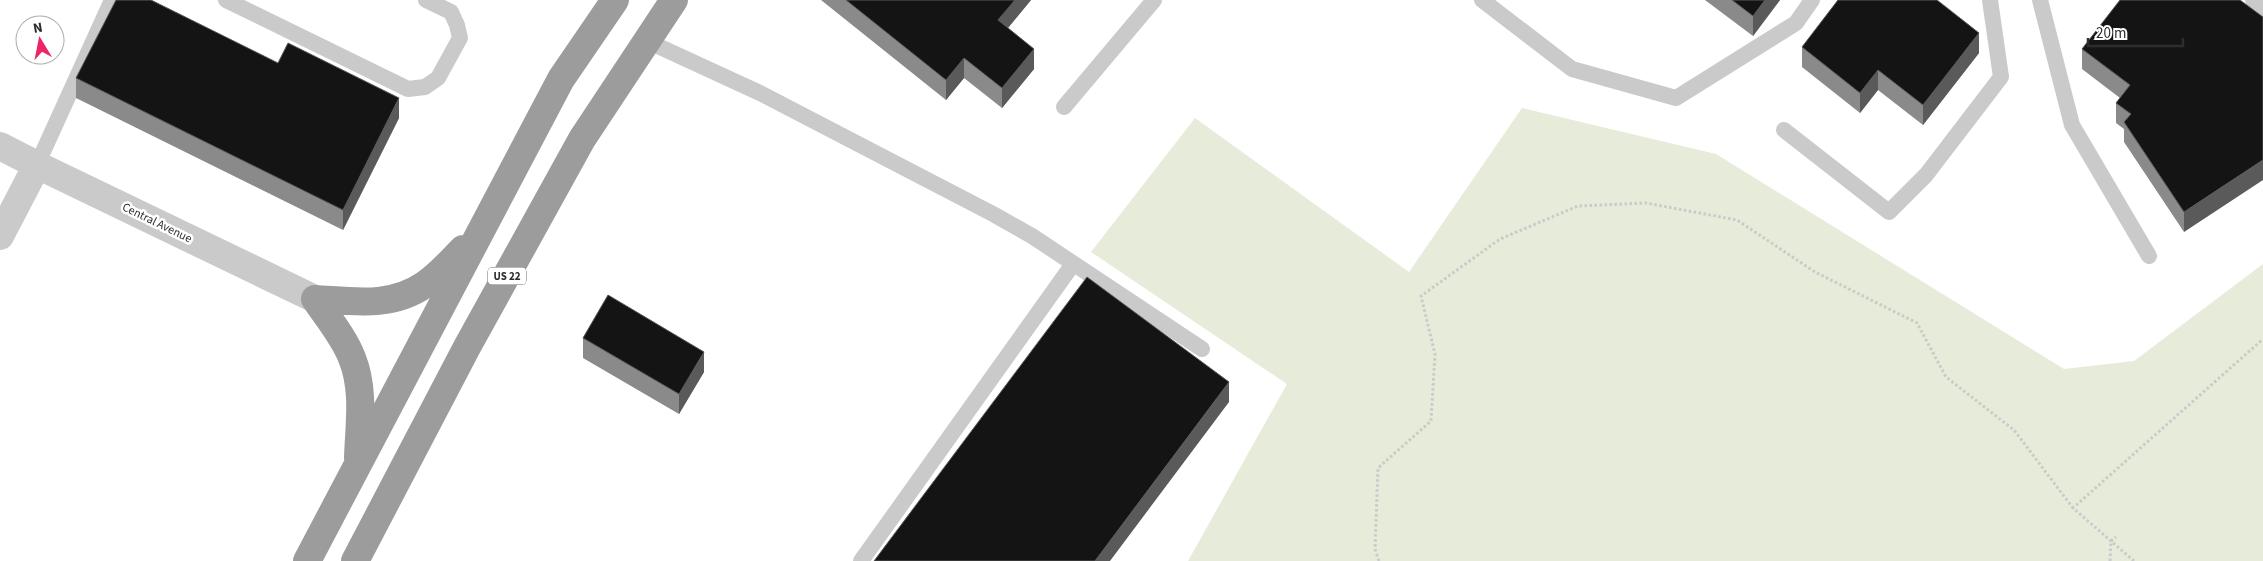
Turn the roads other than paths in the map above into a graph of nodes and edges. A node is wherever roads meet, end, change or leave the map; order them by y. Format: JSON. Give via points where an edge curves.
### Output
{"nodes":[{"id":1,"x":112,"y":0,"type":"edge"},
{"id":2,"x":226,"y":0,"type":"edge"},
{"id":3,"x":426,"y":0,"type":"edge"},
{"id":4,"x":615,"y":0,"type":"edge"},
{"id":5,"x":674,"y":0,"type":"edge"},
{"id":6,"x":1154,"y":0,"type":"edge"},
{"id":7,"x":1482,"y":0,"type":"edge"},
{"id":8,"x":1812,"y":0,"type":"edge"},
{"id":9,"x":1990,"y":0,"type":"edge"},
{"id":10,"x":2040,"y":0,"type":"edge"},
{"id":11,"x":2253,"y":0,"type":"edge"},
{"id":12,"x":2263,"y":8,"type":"edge"},
{"id":13,"x":648,"y":41,"type":"junction"},
{"id":14,"x":1064,"y":107,"type":"dead end"},
{"id":15,"x":1784,"y":130,"type":"dead end"},
{"id":16,"x":0,"y":146,"type":"edge"},
{"id":17,"x":37,"y":166,"type":"junction"},
{"id":18,"x":479,"y":234,"type":"junction"},
{"id":19,"x":0,"y":236,"type":"edge"},
{"id":20,"x":2149,"y":256,"type":"dead end"},
{"id":21,"x":1073,"y":264,"type":"junction"},
{"id":22,"x":315,"y":299,"type":"junction"},
{"id":23,"x":1202,"y":350,"type":"dead end"},
{"id":24,"x":358,"y":464,"type":"junction"},
{"id":25,"x":307,"y":561,"type":"edge"},
{"id":26,"x":355,"y":561,"type":"edge"},
{"id":27,"x":861,"y":561,"type":"edge"}],
"edges":[{"from":1,"to":17,"type":"lane"},
{"from":2,"to":3,"type":"lane","via":[[408,89],[424,87],[438,78],[460,38],[451,12]]},
{"from":4,"to":18,"type":"highway","via":[[561,80]]},
{"from":5,"to":13,"type":"highway","number":"US 22"},
{"from":6,"to":14,"type":"lane"},
{"from":7,"to":8,"type":"lane","via":[[1572,69],[1676,98],[1796,23]]},
{"from":9,"to":15,"type":"lane","via":[[2001,77],[1926,175],[1889,212]]},
{"from":10,"to":20,"type":"lane","via":[[2072,125]]},
{"from":11,"to":12,"type":"lane"},
{"from":13,"to":21,"type":"lane","via":[[865,146],[1032,236]]},
{"from":13,"to":26,"type":"highway","number":"US 22","via":[[578,148]]},
{"from":16,"to":17,"type":"street","name":"Central Avenue"},
{"from":17,"to":19,"type":"street"},
{"from":17,"to":22,"type":"street","name":"Central Avenue"},
{"from":18,"to":22,"type":"highway","via":[[425,285],[410,293],[372,302]]},
{"from":18,"to":24,"type":"highway"},
{"from":21,"to":23,"type":"lane"},
{"from":21,"to":27,"type":"lane"},
{"from":22,"to":24,"type":"highway","via":[[352,357],[358,376]]},
{"from":24,"to":25,"type":"highway"}]}
